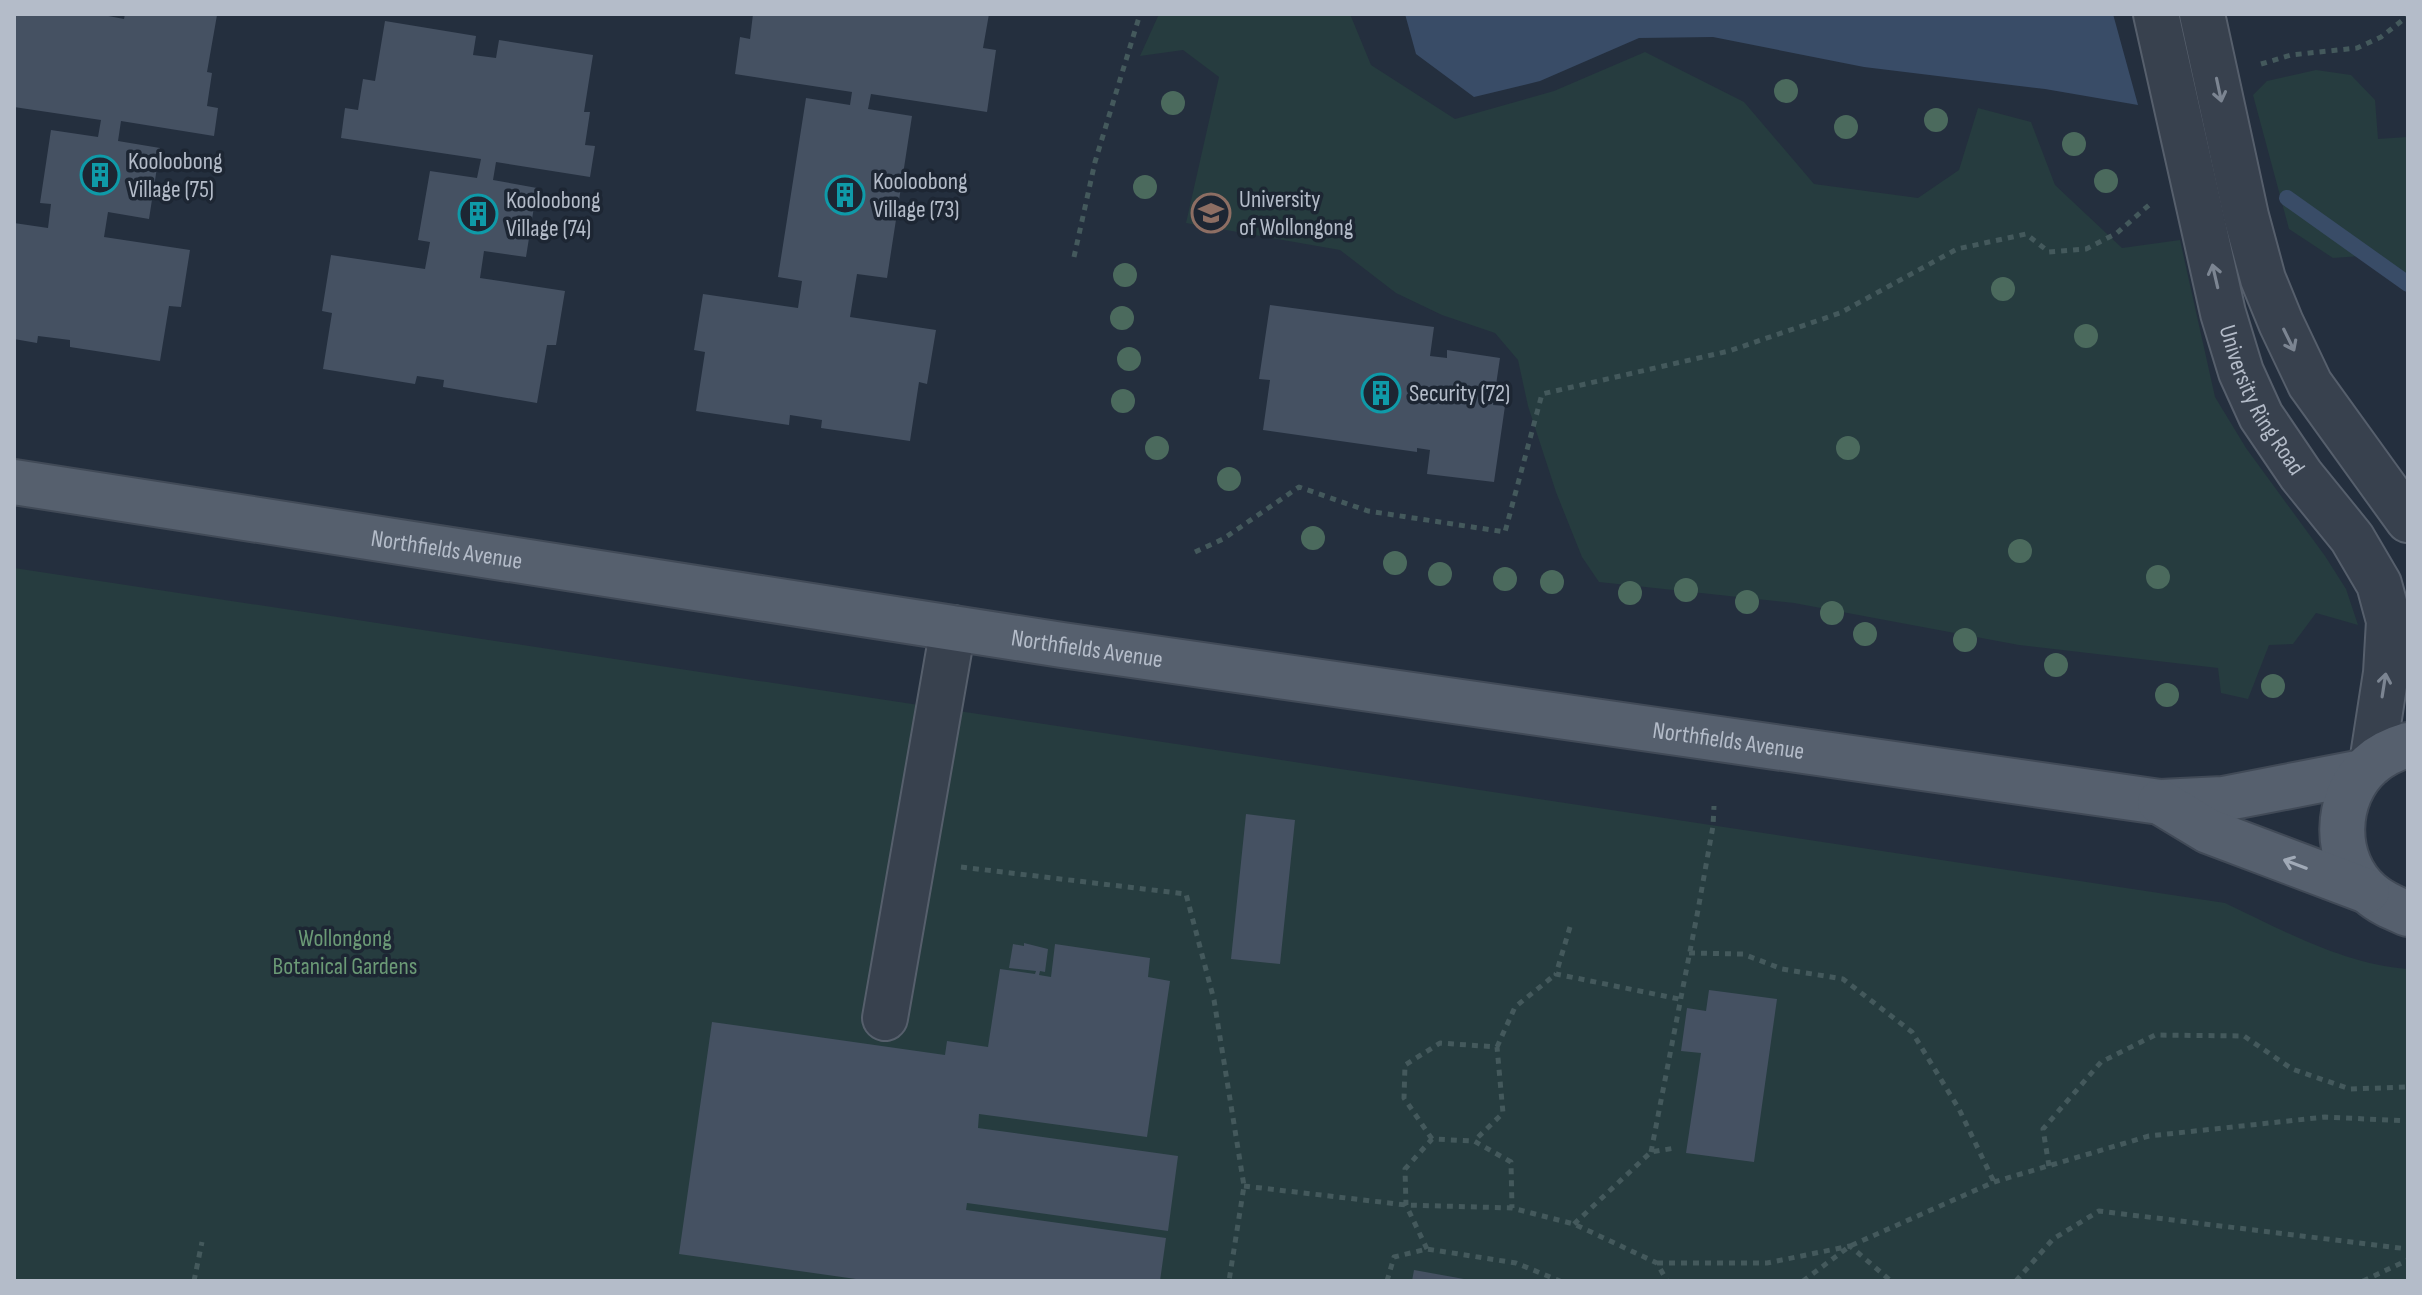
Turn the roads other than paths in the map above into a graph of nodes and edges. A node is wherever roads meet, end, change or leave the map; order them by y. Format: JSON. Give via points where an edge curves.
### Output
{"nodes":[{"id":1,"x":2156,"y":14,"type":"edge"},
{"id":2,"x":2202,"y":14,"type":"edge"},
{"id":3,"x":14,"y":482,"type":"edge"},
{"id":4,"x":2408,"y":520,"type":"edge"},
{"id":5,"x":953,"y":628,"type":"junction"},
{"id":6,"x":2381,"y":760,"type":"edge"},
{"id":7,"x":2160,"y":802,"type":"junction"},
{"id":8,"x":2367,"y":891,"type":"junction"},
{"id":9,"x":2408,"y":914,"type":"edge"},
{"id":10,"x":885,"y":1018,"type":"dead end"}],
"edges":[{"from":6,"to":1,"type":"street","name":"University Ring Road","one_way":true,"via":[[2389,621],[2379,584],[2352,538],[2261,416],[2241,372]]},
{"from":2,"to":4,"type":"street","name":"University Ring Road","one_way":true,"via":[[2246,216],[2269,294],[2310,384]]},
{"from":3,"to":5,"type":"main road","name":"Northfields Avenue"},
{"from":5,"to":7,"type":"main road","name":"Northfields Avenue"},
{"from":5,"to":10,"type":"street"},
{"from":6,"to":7,"type":"main road","name":"Northfields Avenue","via":[[2223,799]]},
{"from":6,"to":8,"type":"main road","via":[[2350,790],[2343,811],[2345,854]]},
{"from":8,"to":7,"type":"main road","name":"Northfields Avenue","one_way":true,"via":[[2208,831]]},
{"from":8,"to":9,"type":"main road","name":"Northfields Avenue"}]}
